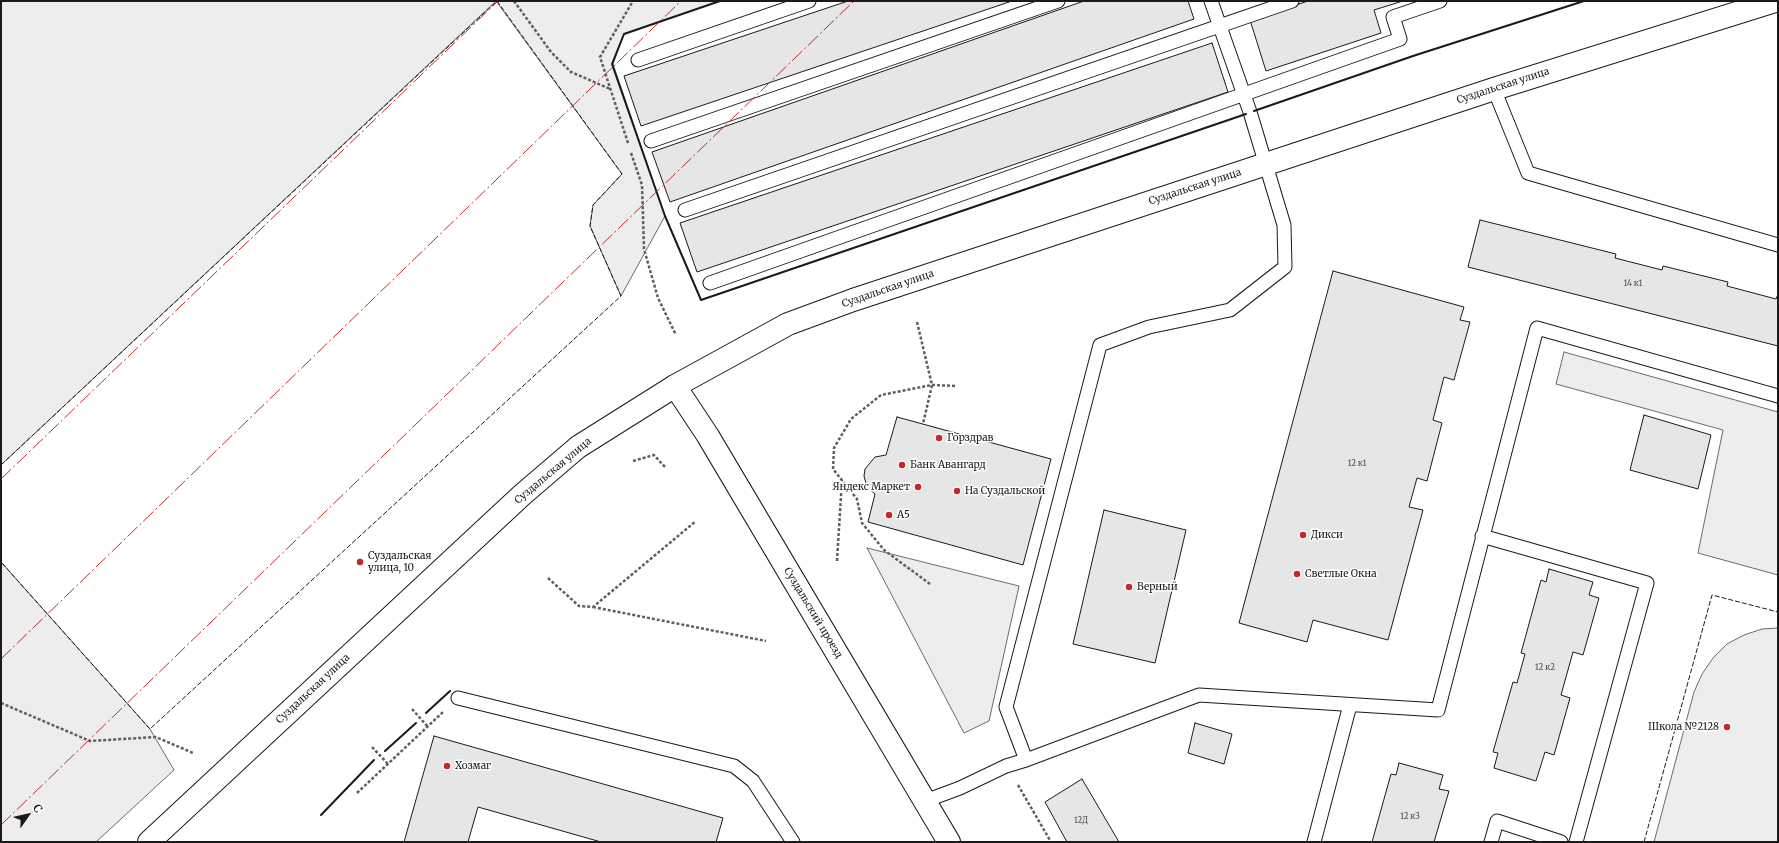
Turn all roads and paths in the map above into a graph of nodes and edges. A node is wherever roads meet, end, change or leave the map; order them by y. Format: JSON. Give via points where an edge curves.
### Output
{"nodes":[{"id":1,"x":514,"y":1,"type":"edge"},
{"id":2,"x":633,"y":1,"type":"edge"},
{"id":3,"x":809,"y":1,"type":"edge"},
{"id":4,"x":1058,"y":1,"type":"edge"},
{"id":5,"x":1211,"y":1,"type":"edge"},
{"id":6,"x":1292,"y":1,"type":"edge"},
{"id":7,"x":1440,"y":1,"type":"edge"},
{"id":8,"x":1775,"y":1,"type":"edge"},
{"id":9,"x":1220,"y":26,"type":"junction"},
{"id":10,"x":638,"y":60,"type":"dead end"},
{"id":11,"x":610,"y":89,"type":"junction"},
{"id":12,"x":1494,"y":89,"type":"junction"},
{"id":13,"x":1244,"y":94,"type":"junction"},
{"id":14,"x":651,"y":141,"type":"dead end"},
{"id":15,"x":1266,"y":164,"type":"junction"},
{"id":16,"x":685,"y":210,"type":"dead end"},
{"id":17,"x":1778,"y":245,"type":"edge"},
{"id":18,"x":710,"y":282,"type":"dead end"},
{"id":19,"x":917,"y":322,"type":"dead end"},
{"id":20,"x":676,"y":335,"type":"dead end"},
{"id":21,"x":932,"y":385,"type":"junction"},
{"id":22,"x":675,"y":386,"type":"junction"},
{"id":23,"x":957,"y":386,"type":"dead end"},
{"id":24,"x":1778,"y":396,"type":"edge"},
{"id":25,"x":923,"y":424,"type":"dead end"},
{"id":26,"x":634,"y":461,"type":"dead end"},
{"id":27,"x":665,"y":467,"type":"dead end"},
{"id":28,"x":842,"y":480,"type":"junction"},
{"id":29,"x":696,"y":521,"type":"dead end"},
{"id":30,"x":1482,"y":536,"type":"junction"},
{"id":31,"x":837,"y":561,"type":"dead end"},
{"id":32,"x":548,"y":578,"type":"dead end"},
{"id":33,"x":930,"y":584,"type":"dead end"},
{"id":34,"x":593,"y":607,"type":"junction"},
{"id":35,"x":766,"y":641,"type":"dead end"},
{"id":36,"x":458,"y":698,"type":"joint"},
{"id":37,"x":1,"y":704,"type":"edge"},
{"id":38,"x":1350,"y":705,"type":"junction"},
{"id":39,"x":412,"y":709,"type":"dead end"},
{"id":40,"x":428,"y":727,"type":"junction"},
{"id":41,"x":372,"y":747,"type":"dead end"},
{"id":42,"x":193,"y":753,"type":"dead end"},
{"id":43,"x":1026,"y":760,"type":"junction"},
{"id":44,"x":388,"y":764,"type":"junction"},
{"id":45,"x":1006,"y":766,"type":"junction"},
{"id":46,"x":357,"y":793,"type":"dead end"},
{"id":47,"x":925,"y":801,"type":"junction"},
{"id":48,"x":149,"y":842,"type":"edge"},
{"id":49,"x":793,"y":842,"type":"edge"},
{"id":50,"x":949,"y":842,"type":"edge"},
{"id":51,"x":1051,"y":842,"type":"edge"},
{"id":52,"x":1314,"y":842,"type":"edge"},
{"id":53,"x":1491,"y":842,"type":"edge"},
{"id":54,"x":1561,"y":842,"type":"edge"},
{"id":55,"x":1576,"y":842,"type":"edge"}],
"edges":[{"from":1,"to":11,"type":"path","via":[[551,52],[571,72]]},
{"from":2,"to":11,"type":"path","via":[[600,57]]},
{"from":3,"to":10,"type":"lane"},
{"from":4,"to":14,"type":"lane"},
{"from":5,"to":9,"type":"lane"},
{"from":6,"to":9,"type":"lane"},
{"from":7,"to":13,"type":"lane","via":[[1393,17],[1400,39]]},
{"from":8,"to":12,"type":"street","name":"Суздальская улица"},
{"from":9,"to":13,"type":"lane"},
{"from":9,"to":16,"type":"lane"},
{"from":11,"to":20,"type":"path","via":[[642,185],[644,250],[658,298]]},
{"from":12,"to":15,"type":"street","name":"Суздальская улица"},
{"from":12,"to":17,"type":"lane","via":[[1528,173]]},
{"from":13,"to":15,"type":"lane"},
{"from":13,"to":18,"type":"lane"},
{"from":15,"to":22,"type":"street","name":"Суздальская улица","via":[[853,300],[788,324]]},
{"from":15,"to":43,"type":"lane","via":[[1284,225],[1285,267],[1230,310],[1149,327],[1100,345],[1006,706]]},
{"from":19,"to":21,"type":"path"},
{"from":21,"to":23,"type":"path"},
{"from":21,"to":25,"type":"path"},
{"from":21,"to":28,"type":"path","via":[[881,395],[851,419],[834,448],[833,468]]},
{"from":22,"to":47,"type":"street","name":"Суздальский проезд"},
{"from":22,"to":48,"type":"street","name":"Суздальская улица","via":[[578,447],[522,495]]},
{"from":24,"to":30,"type":"lane","via":[[1537,328]]},
{"from":26,"to":27,"type":"path","via":[[654,455]]},
{"from":28,"to":31,"type":"path"},
{"from":28,"to":33,"type":"path","via":[[857,499],[862,523],[884,550]]},
{"from":29,"to":34,"type":"path"},
{"from":30,"to":38,"type":"lane","via":[[1438,710]]},
{"from":30,"to":55,"type":"lane","via":[[1647,583]]},
{"from":32,"to":34,"type":"path","via":[[579,606]]},
{"from":34,"to":35,"type":"path"},
{"from":36,"to":40,"type":"path"},
{"from":36,"to":49,"type":"lane","via":[[734,766],[753,782]]},
{"from":37,"to":42,"type":"path","via":[[90,741],[156,737]]},
{"from":38,"to":43,"type":"lane","via":[[1199,695]]},
{"from":38,"to":52,"type":"lane"},
{"from":39,"to":40,"type":"path"},
{"from":40,"to":44,"type":"path"},
{"from":41,"to":44,"type":"path"},
{"from":43,"to":45,"type":"lane"},
{"from":44,"to":46,"type":"path"},
{"from":45,"to":47,"type":"lane"},
{"from":45,"to":51,"type":"path"},
{"from":47,"to":50,"type":"street","name":"Суздальский проезд"},
{"from":53,"to":54,"type":"lane","via":[[1497,821]]}]}
